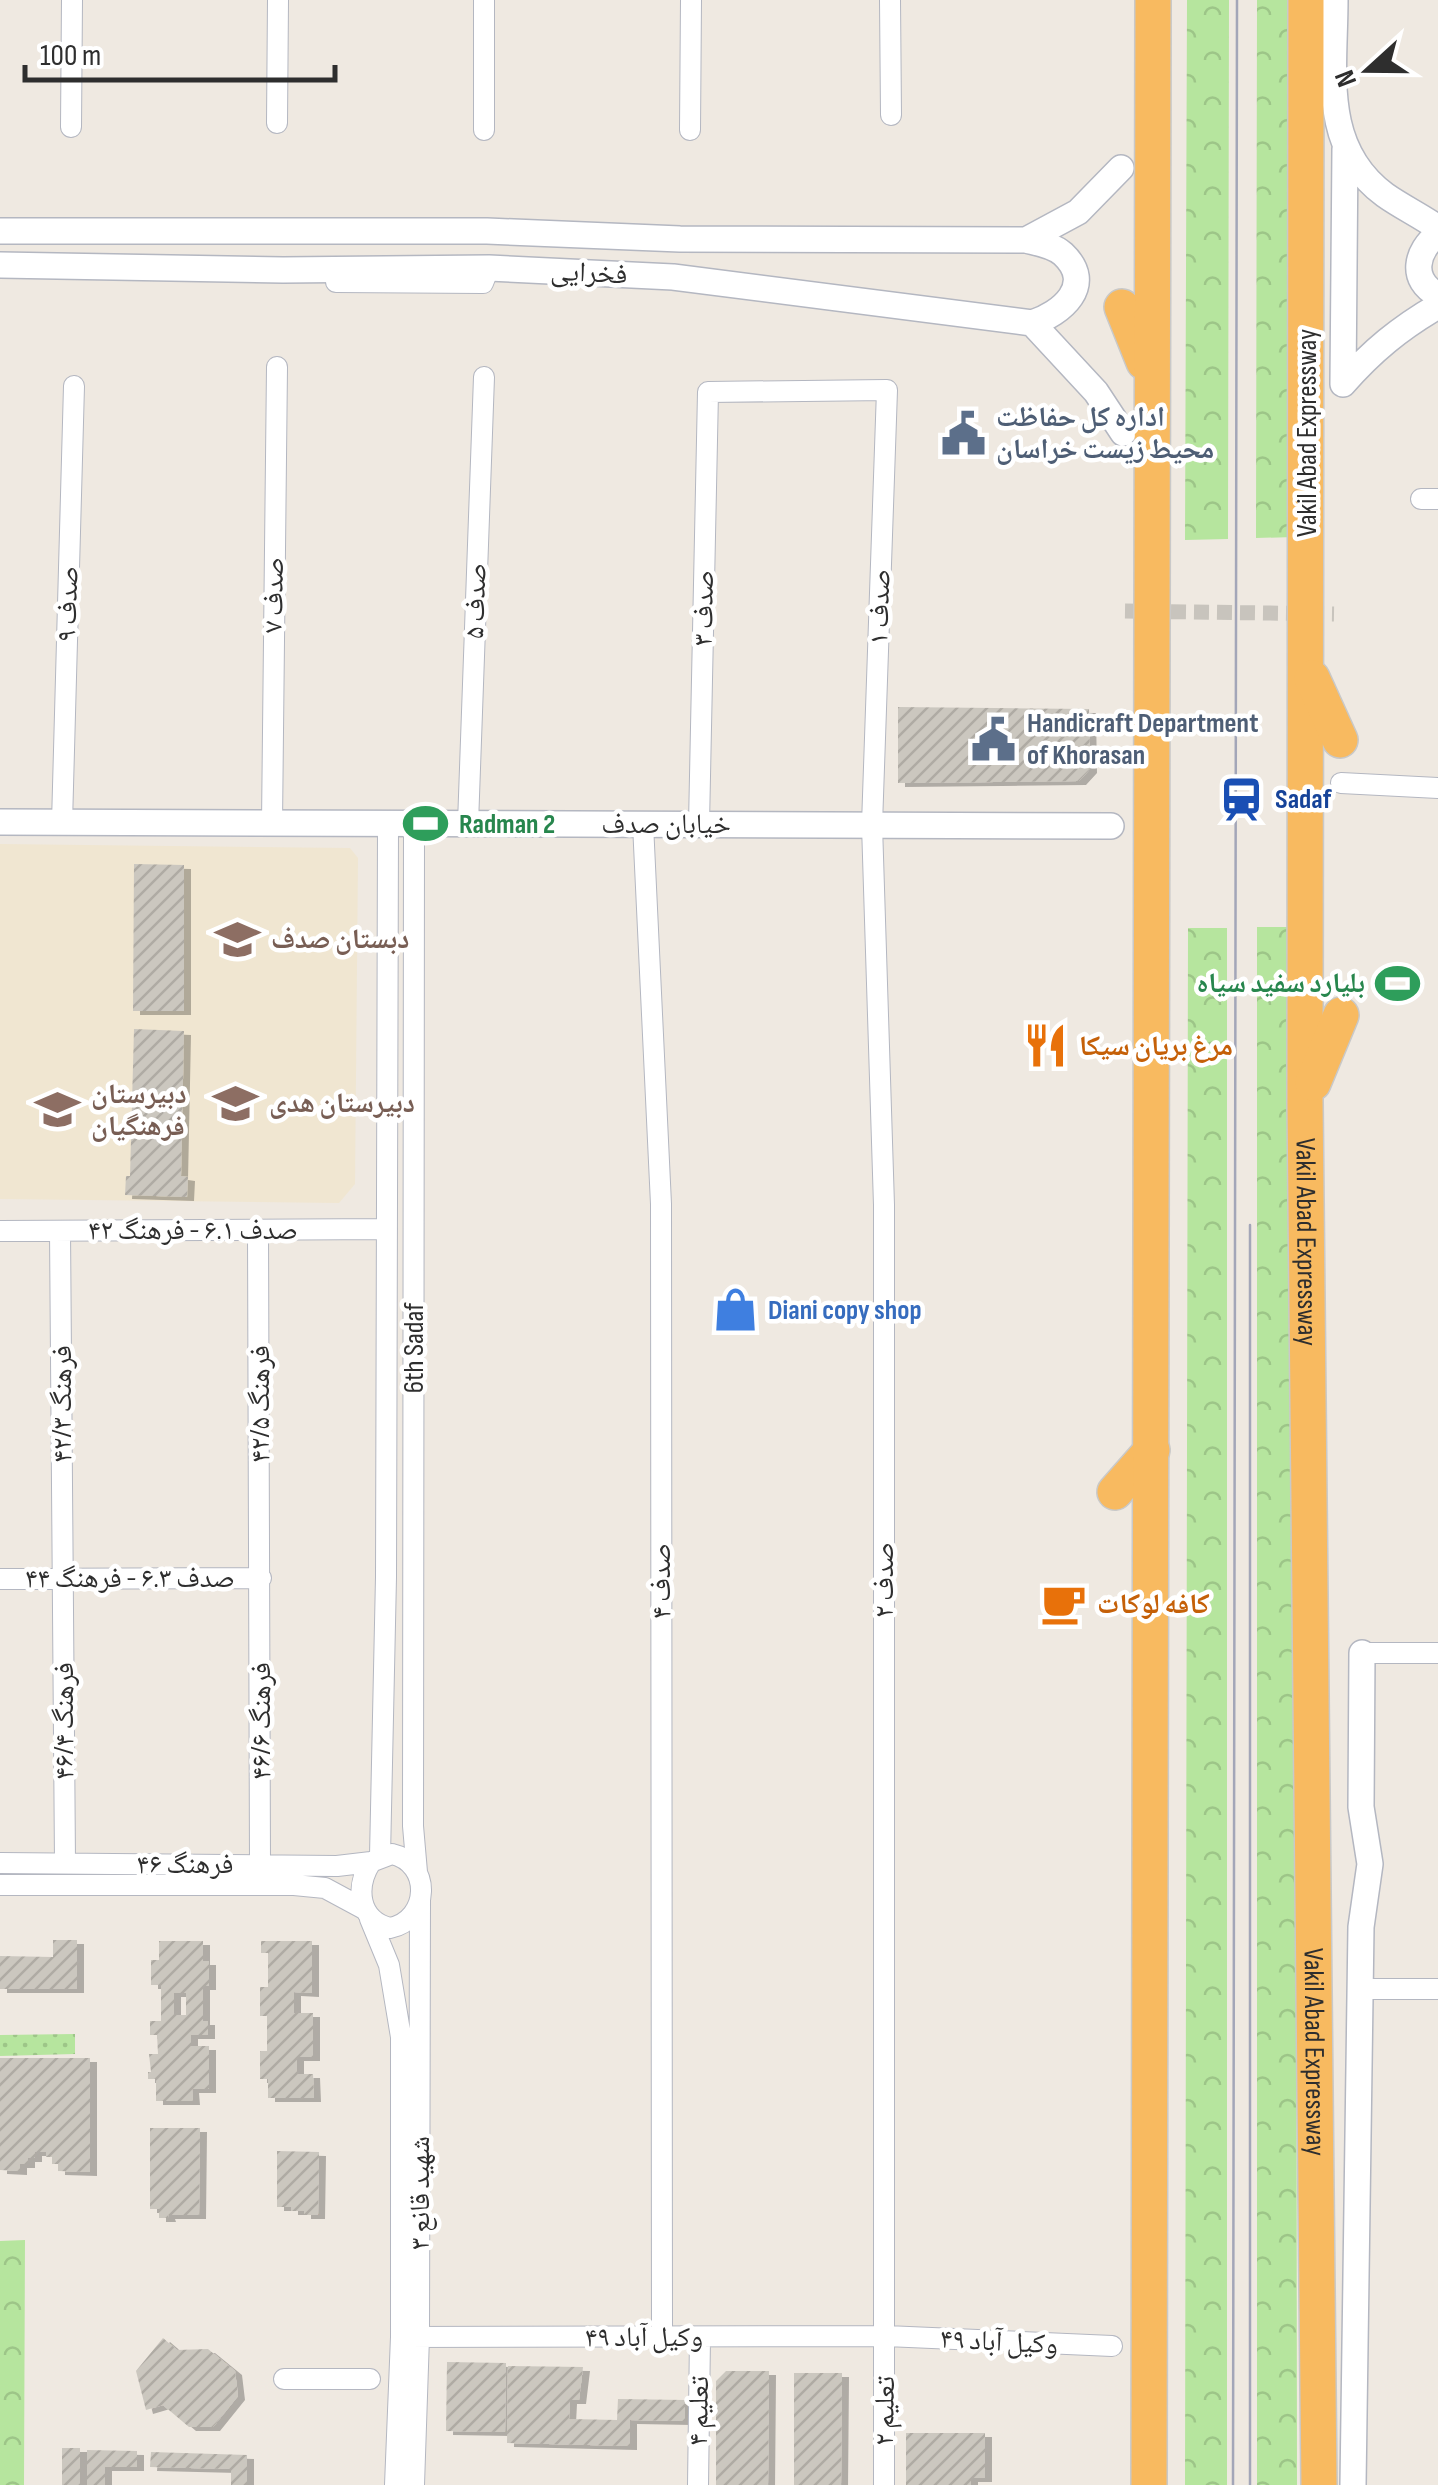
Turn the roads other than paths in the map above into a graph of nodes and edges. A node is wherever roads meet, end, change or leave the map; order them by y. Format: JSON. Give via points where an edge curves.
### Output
{"nodes":[{"id":1,"x":72,"y":0,"type":"edge"},
{"id":2,"x":278,"y":0,"type":"edge"},
{"id":3,"x":484,"y":0,"type":"edge"},
{"id":4,"x":691,"y":0,"type":"edge"},
{"id":5,"x":890,"y":0,"type":"edge"},
{"id":6,"x":1152,"y":0,"type":"edge"},
{"id":7,"x":1306,"y":0,"type":"edge"},
{"id":8,"x":1336,"y":0,"type":"edge"},
{"id":9,"x":891,"y":115,"type":"dead end"},
{"id":10,"x":277,"y":123,"type":"dead end"},
{"id":11,"x":71,"y":127,"type":"dead end"},
{"id":12,"x":484,"y":130,"type":"dead end"},
{"id":13,"x":690,"y":130,"type":"dead end"},
{"id":14,"x":1344,"y":149,"type":"junction"},
{"id":15,"x":1121,"y":168,"type":"dead end"},
{"id":16,"x":0,"y":230,"type":"edge"},
{"id":17,"x":1438,"y":231,"type":"edge"},
{"id":18,"x":1026,"y":240,"type":"junction"},
{"id":19,"x":0,"y":266,"type":"edge"},
{"id":20,"x":490,"y":268,"type":"junction"},
{"id":21,"x":75,"y":278,"type":"dead end"},
{"id":22,"x":1438,"y":295,"type":"edge"},
{"id":23,"x":1438,"y":306,"type":"edge"},
{"id":24,"x":1122,"y":307,"type":"dead end"},
{"id":25,"x":1032,"y":323,"type":"junction"},
{"id":26,"x":277,"y":368,"type":"dead end"},
{"id":27,"x":484,"y":378,"type":"dead end"},
{"id":28,"x":1150,"y":379,"type":"junction"},
{"id":29,"x":74,"y":386,"type":"dead end"},
{"id":30,"x":887,"y":390,"type":"joint"},
{"id":31,"x":1124,"y":433,"type":"dead end"},
{"id":32,"x":1306,"y":665,"type":"junction"},
{"id":33,"x":1340,"y":740,"type":"dead end"},
{"id":34,"x":1341,"y":783,"type":"dead end"},
{"id":35,"x":1438,"y":788,"type":"edge"},
{"id":36,"x":0,"y":822,"type":"edge"},
{"id":37,"x":62,"y":822,"type":"junction"},
{"id":38,"x":272,"y":823,"type":"junction"},
{"id":39,"x":401,"y":824,"type":"junction"},
{"id":40,"x":468,"y":824,"type":"junction"},
{"id":41,"x":643,"y":824,"type":"junction"},
{"id":42,"x":699,"y":824,"type":"junction"},
{"id":43,"x":872,"y":825,"type":"junction"},
{"id":44,"x":1101,"y":826,"type":"dead end"},
{"id":45,"x":1340,"y":1015,"type":"dead end"},
{"id":46,"x":1305,"y":1102,"type":"junction"},
{"id":47,"x":387,"y":1229,"type":"junction"},
{"id":48,"x":60,"y":1230,"type":"junction"},
{"id":49,"x":258,"y":1230,"type":"junction"},
{"id":50,"x":0,"y":1231,"type":"edge"},
{"id":51,"x":1152,"y":1450,"type":"junction"},
{"id":52,"x":386,"y":1473,"type":"junction"},
{"id":53,"x":414,"y":1474,"type":"junction"},
{"id":54,"x":1115,"y":1492,"type":"dead end"},
{"id":55,"x":63,"y":1578,"type":"junction"},
{"id":56,"x":261,"y":1578,"type":"junction"},
{"id":57,"x":0,"y":1579,"type":"edge"},
{"id":58,"x":1362,"y":1653,"type":"joint"},
{"id":59,"x":1438,"y":1654,"type":"edge"},
{"id":60,"x":375,"y":1859,"type":"junction"},
{"id":61,"x":0,"y":1862,"type":"edge"},
{"id":62,"x":65,"y":1863,"type":"junction"},
{"id":63,"x":260,"y":1864,"type":"junction"},
{"id":64,"x":418,"y":1872,"type":"junction"},
{"id":65,"x":0,"y":1884,"type":"edge"},
{"id":66,"x":420,"y":1901,"type":"junction"},
{"id":67,"x":367,"y":1914,"type":"junction"},
{"id":68,"x":1360,"y":1989,"type":"junction"},
{"id":69,"x":1438,"y":1990,"type":"edge"},
{"id":70,"x":886,"y":2336,"type":"junction"},
{"id":71,"x":410,"y":2337,"type":"junction"},
{"id":72,"x":662,"y":2338,"type":"junction"},
{"id":73,"x":700,"y":2338,"type":"junction"},
{"id":74,"x":1112,"y":2346,"type":"dead end"},
{"id":75,"x":284,"y":2379,"type":"dead end"},
{"id":76,"x":370,"y":2380,"type":"dead end"},
{"id":77,"x":394,"y":2485,"type":"edge"},
{"id":78,"x":414,"y":2485,"type":"edge"},
{"id":79,"x":698,"y":2485,"type":"edge"},
{"id":80,"x":884,"y":2485,"type":"edge"},
{"id":81,"x":1149,"y":2485,"type":"edge"},
{"id":82,"x":1319,"y":2485,"type":"edge"},
{"id":83,"x":1353,"y":2485,"type":"edge"}],
"edges":[{"from":1,"to":11,"type":"street"},
{"from":2,"to":10,"type":"street"},
{"from":3,"to":12,"type":"street"},
{"from":4,"to":13,"type":"street"},
{"from":5,"to":9,"type":"street"},
{"from":6,"to":28,"type":"highway"},
{"from":7,"to":32,"type":"highway","name":"Vakil Abad Expressway"},
{"from":8,"to":14,"type":"street","via":[[1335,111]]},
{"from":14,"to":17,"type":"street","via":[[1384,194]]},
{"from":14,"to":23,"type":"street","via":[[1343,384],[1400,328]]},
{"from":15,"to":18,"type":"street","name":"فخرایی","via":[[1078,212]]},
{"from":16,"to":18,"type":"street","name":"فخرایی"},
{"from":17,"to":22,"type":"street","via":[[1423,246],[1418,268]]},
{"from":18,"to":25,"type":"street","via":[[1064,255],[1074,272],[1066,307]]},
{"from":19,"to":20,"type":"street","name":"فخرایی"},
{"from":20,"to":21,"type":"street","via":[[483,283]]},
{"from":20,"to":25,"type":"street","name":"فخرایی","via":[[673,277]]},
{"from":24,"to":28,"type":"highway"},
{"from":25,"to":31,"type":"street"},
{"from":26,"to":38,"type":"street","name":"صدف ۷"},
{"from":27,"to":40,"type":"street","name":"صدف ۵"},
{"from":28,"to":51,"type":"highway"},
{"from":29,"to":37,"type":"street","name":"صدف ۹"},
{"from":30,"to":42,"type":"street","name":"صدف ۳","via":[[708,392]]},
{"from":30,"to":43,"type":"street","name":"صدف ۱"},
{"from":32,"to":33,"type":"highway"},
{"from":32,"to":46,"type":"highway","name":"Vakil Abad Expressway"},
{"from":34,"to":35,"type":"street"},
{"from":36,"to":37,"type":"street","name":"خیابان صدف"},
{"from":37,"to":38,"type":"street","name":"خیابان صدف"},
{"from":38,"to":39,"type":"street","name":"خیابان صدف"},
{"from":39,"to":40,"type":"street","name":"خیابان صدف"},
{"from":39,"to":47,"type":"street","name":"6th Sadaf"},
{"from":39,"to":53,"type":"street","name":"6th Sadaf"},
{"from":40,"to":41,"type":"street","name":"خیابان صدف"},
{"from":41,"to":42,"type":"street","name":"خیابان صدف"},
{"from":41,"to":72,"type":"street","name":"صدف ۴","via":[[661,1204]]},
{"from":42,"to":43,"type":"street","name":"خیابان صدف"},
{"from":43,"to":44,"type":"street","name":"خیابان صدف"},
{"from":43,"to":70,"type":"street","name":"صدف ۲","via":[[884,1205]]},
{"from":45,"to":46,"type":"highway"},
{"from":46,"to":82,"type":"highway","name":"Vakil Abad Expressway"},
{"from":47,"to":49,"type":"street","name":"صدف ۶.۱ - فرهنگ ۴۲"},
{"from":47,"to":52,"type":"street","name":"6th Sadaf"},
{"from":48,"to":49,"type":"street","name":"صدف ۶.۱ - فرهنگ ۴۲"},
{"from":48,"to":50,"type":"street","name":"صدف ۶.۱ - فرهنگ ۴۲"},
{"from":48,"to":55,"type":"street","name":"فرهنگ ۴۲/۳"},
{"from":49,"to":56,"type":"street","name":"فرهنگ ۴۲/۵"},
{"from":51,"to":54,"type":"highway"},
{"from":51,"to":81,"type":"highway"},
{"from":52,"to":53,"type":"street"},
{"from":52,"to":60,"type":"street","name":"6th Sadaf"},
{"from":53,"to":64,"type":"street","name":"6th Sadaf"},
{"from":55,"to":56,"type":"street","name":"صدف ۶.۳ - فرهنگ ۴۴"},
{"from":55,"to":57,"type":"street","name":"صدف ۶.۳ - فرهنگ ۴۴"},
{"from":55,"to":62,"type":"street","name":"فرهنگ ۴۶/۴"},
{"from":56,"to":63,"type":"street","name":"فرهنگ ۴۶/۶"},
{"from":58,"to":59,"type":"street"},
{"from":58,"to":68,"type":"street","via":[[1362,1808],[1370,1864]]},
{"from":60,"to":63,"type":"street","name":"فرهنگ ۴۶","via":[[337,1866]]},
{"from":60,"to":64,"type":"street","via":[[403,1856]]},
{"from":60,"to":67,"type":"street","via":[[362,1880]]},
{"from":61,"to":62,"type":"street","name":"فرهنگ ۴۶"},
{"from":62,"to":63,"type":"street","name":"فرهنگ ۴۶"},
{"from":64,"to":66,"type":"street"},
{"from":65,"to":67,"type":"street","name":"فرهنگ ۴۶","via":[[325,1888]]},
{"from":66,"to":67,"type":"street","via":[[402,1926],[390,1928]]},
{"from":66,"to":71,"type":"street","name":"شهید قانع ۳"},
{"from":67,"to":71,"type":"street","name":"شهید قانع ۳","via":[[389,1965],[401,2037]]},
{"from":68,"to":69,"type":"street"},
{"from":68,"to":83,"type":"street"},
{"from":70,"to":73,"type":"street","name":"وکیل آباد ۴۹"},
{"from":70,"to":74,"type":"street","name":"۴۹ وکیل آباد"},
{"from":70,"to":80,"type":"street","name":"تعلیم ۲"},
{"from":71,"to":72,"type":"street","name":"وکیل آباد ۴۹"},
{"from":71,"to":77,"type":"street","name":"شهید قانع ۳"},
{"from":71,"to":78,"type":"street","name":"شهید قانع ۳"},
{"from":72,"to":73,"type":"street","name":"وکیل آباد ۴۹"},
{"from":73,"to":79,"type":"street","name":"تعلیم ۴"},
{"from":75,"to":76,"type":"street"}]}
